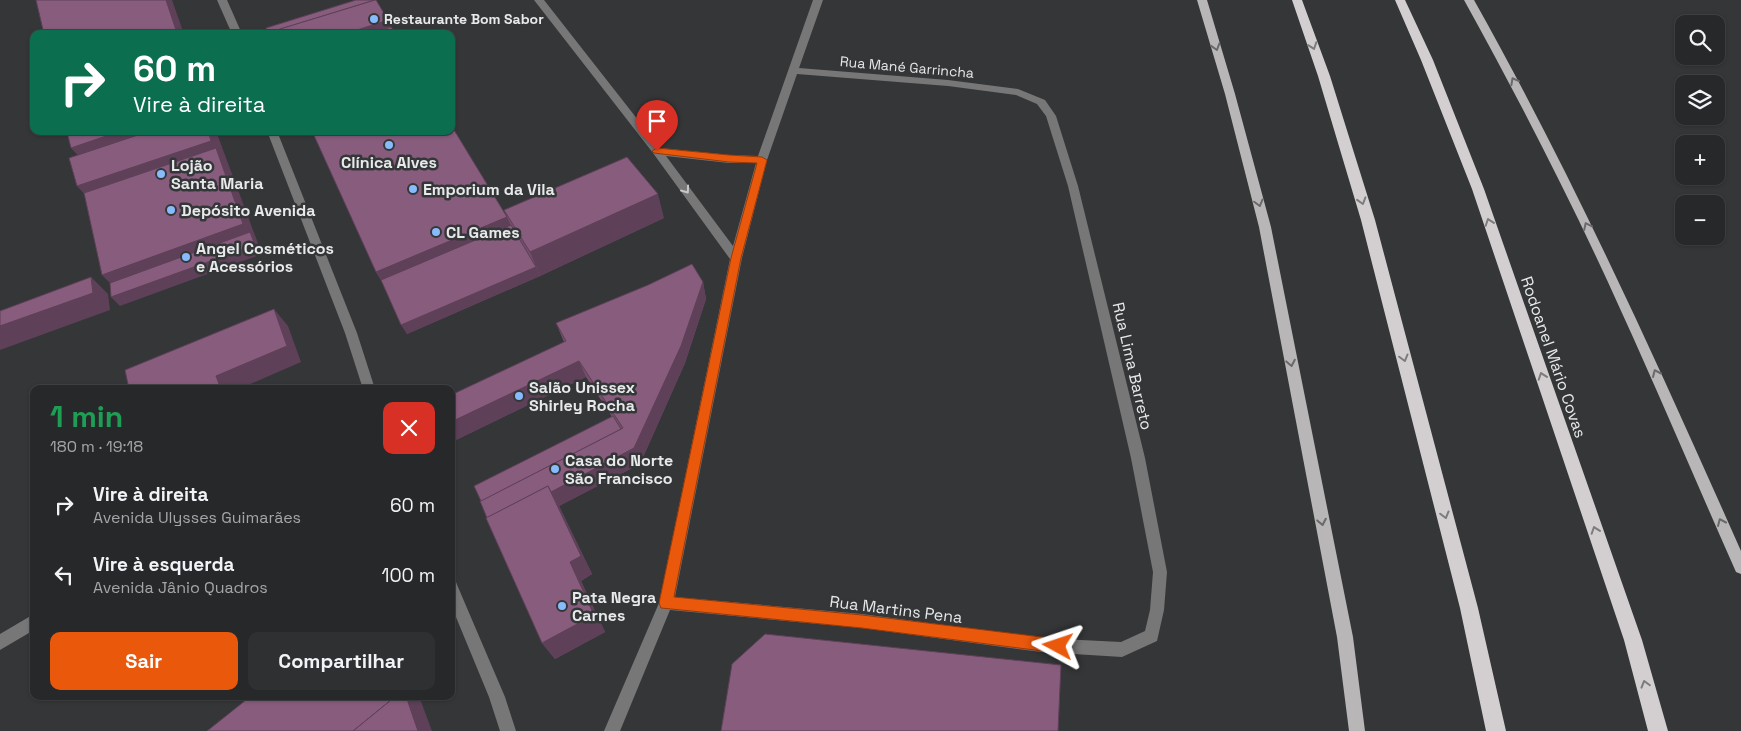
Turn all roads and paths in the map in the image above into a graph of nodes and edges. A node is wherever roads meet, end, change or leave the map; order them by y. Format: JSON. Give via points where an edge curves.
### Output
{"nodes":[{"id":1,"x":222,"y":0,"type":"edge"},
{"id":2,"x":539,"y":0,"type":"edge"},
{"id":3,"x":818,"y":0,"type":"edge"},
{"id":4,"x":1202,"y":0,"type":"edge"},
{"id":5,"x":1297,"y":0,"type":"edge"},
{"id":6,"x":1400,"y":0,"type":"edge"},
{"id":7,"x":1470,"y":0,"type":"edge"},
{"id":8,"x":235,"y":30,"type":"edge"},
{"id":9,"x":793,"y":72,"type":"junction"},
{"id":10,"x":1018,"y":92,"type":"joint"},
{"id":11,"x":274,"y":135,"type":"edge"},
{"id":12,"x":657,"y":151,"type":"junction"},
{"id":13,"x":762,"y":160,"type":"junction"},
{"id":14,"x":736,"y":258,"type":"junction"},
{"id":15,"x":368,"y":385,"type":"edge"},
{"id":16,"x":1741,"y":567,"type":"edge"},
{"id":17,"x":455,"y":597,"type":"edge"},
{"id":18,"x":666,"y":603,"type":"junction"},
{"id":19,"x":30,"y":624,"type":"edge"},
{"id":20,"x":0,"y":643,"type":"edge"},
{"id":21,"x":1122,"y":650,"type":"joint"},
{"id":22,"x":508,"y":731,"type":"edge"},
{"id":23,"x":612,"y":731,"type":"edge"},
{"id":24,"x":1357,"y":731,"type":"edge"},
{"id":25,"x":1496,"y":731,"type":"edge"},
{"id":26,"x":1658,"y":731,"type":"edge"}],
"edges":[{"from":1,"to":8,"type":"street"},
{"from":2,"to":12,"type":"street"},
{"from":3,"to":9,"type":"street"},
{"from":4,"to":24,"type":"main road","one_way":true,"via":[[1265,227],[1345,638]]},
{"from":5,"to":25,"type":"highway","one_way":true,"via":[[1368,220],[1469,608]]},
{"from":26,"to":6,"type":"highway","name":"Rodoanel Mário Covas","one_way":true,"via":[[1633,640],[1478,189]]},
{"from":16,"to":7,"type":"main road","one_way":true,"via":[[1656,372],[1590,232],[1534,118]]},
{"from":9,"to":10,"type":"street","name":"Rua Mané Garrincha","via":[[948,83]]},
{"from":9,"to":13,"type":"street"},
{"from":10,"to":21,"type":"street","name":"Rua Lima Barreto","via":[[1041,102],[1050,116],[1073,186],[1138,458],[1160,572],[1152,636]]},
{"from":11,"to":15,"type":"street","via":[[352,333]]},
{"from":12,"to":13,"type":"street"},
{"from":12,"to":14,"type":"street","one_way":true},
{"from":13,"to":14,"type":"street"},
{"from":14,"to":18,"type":"street"},
{"from":17,"to":22,"type":"street"},
{"from":18,"to":21,"type":"street","name":"Rua Martins Pena","via":[[862,621],[1041,645]]},
{"from":18,"to":23,"type":"street"},
{"from":19,"to":20,"type":"street"}]}
